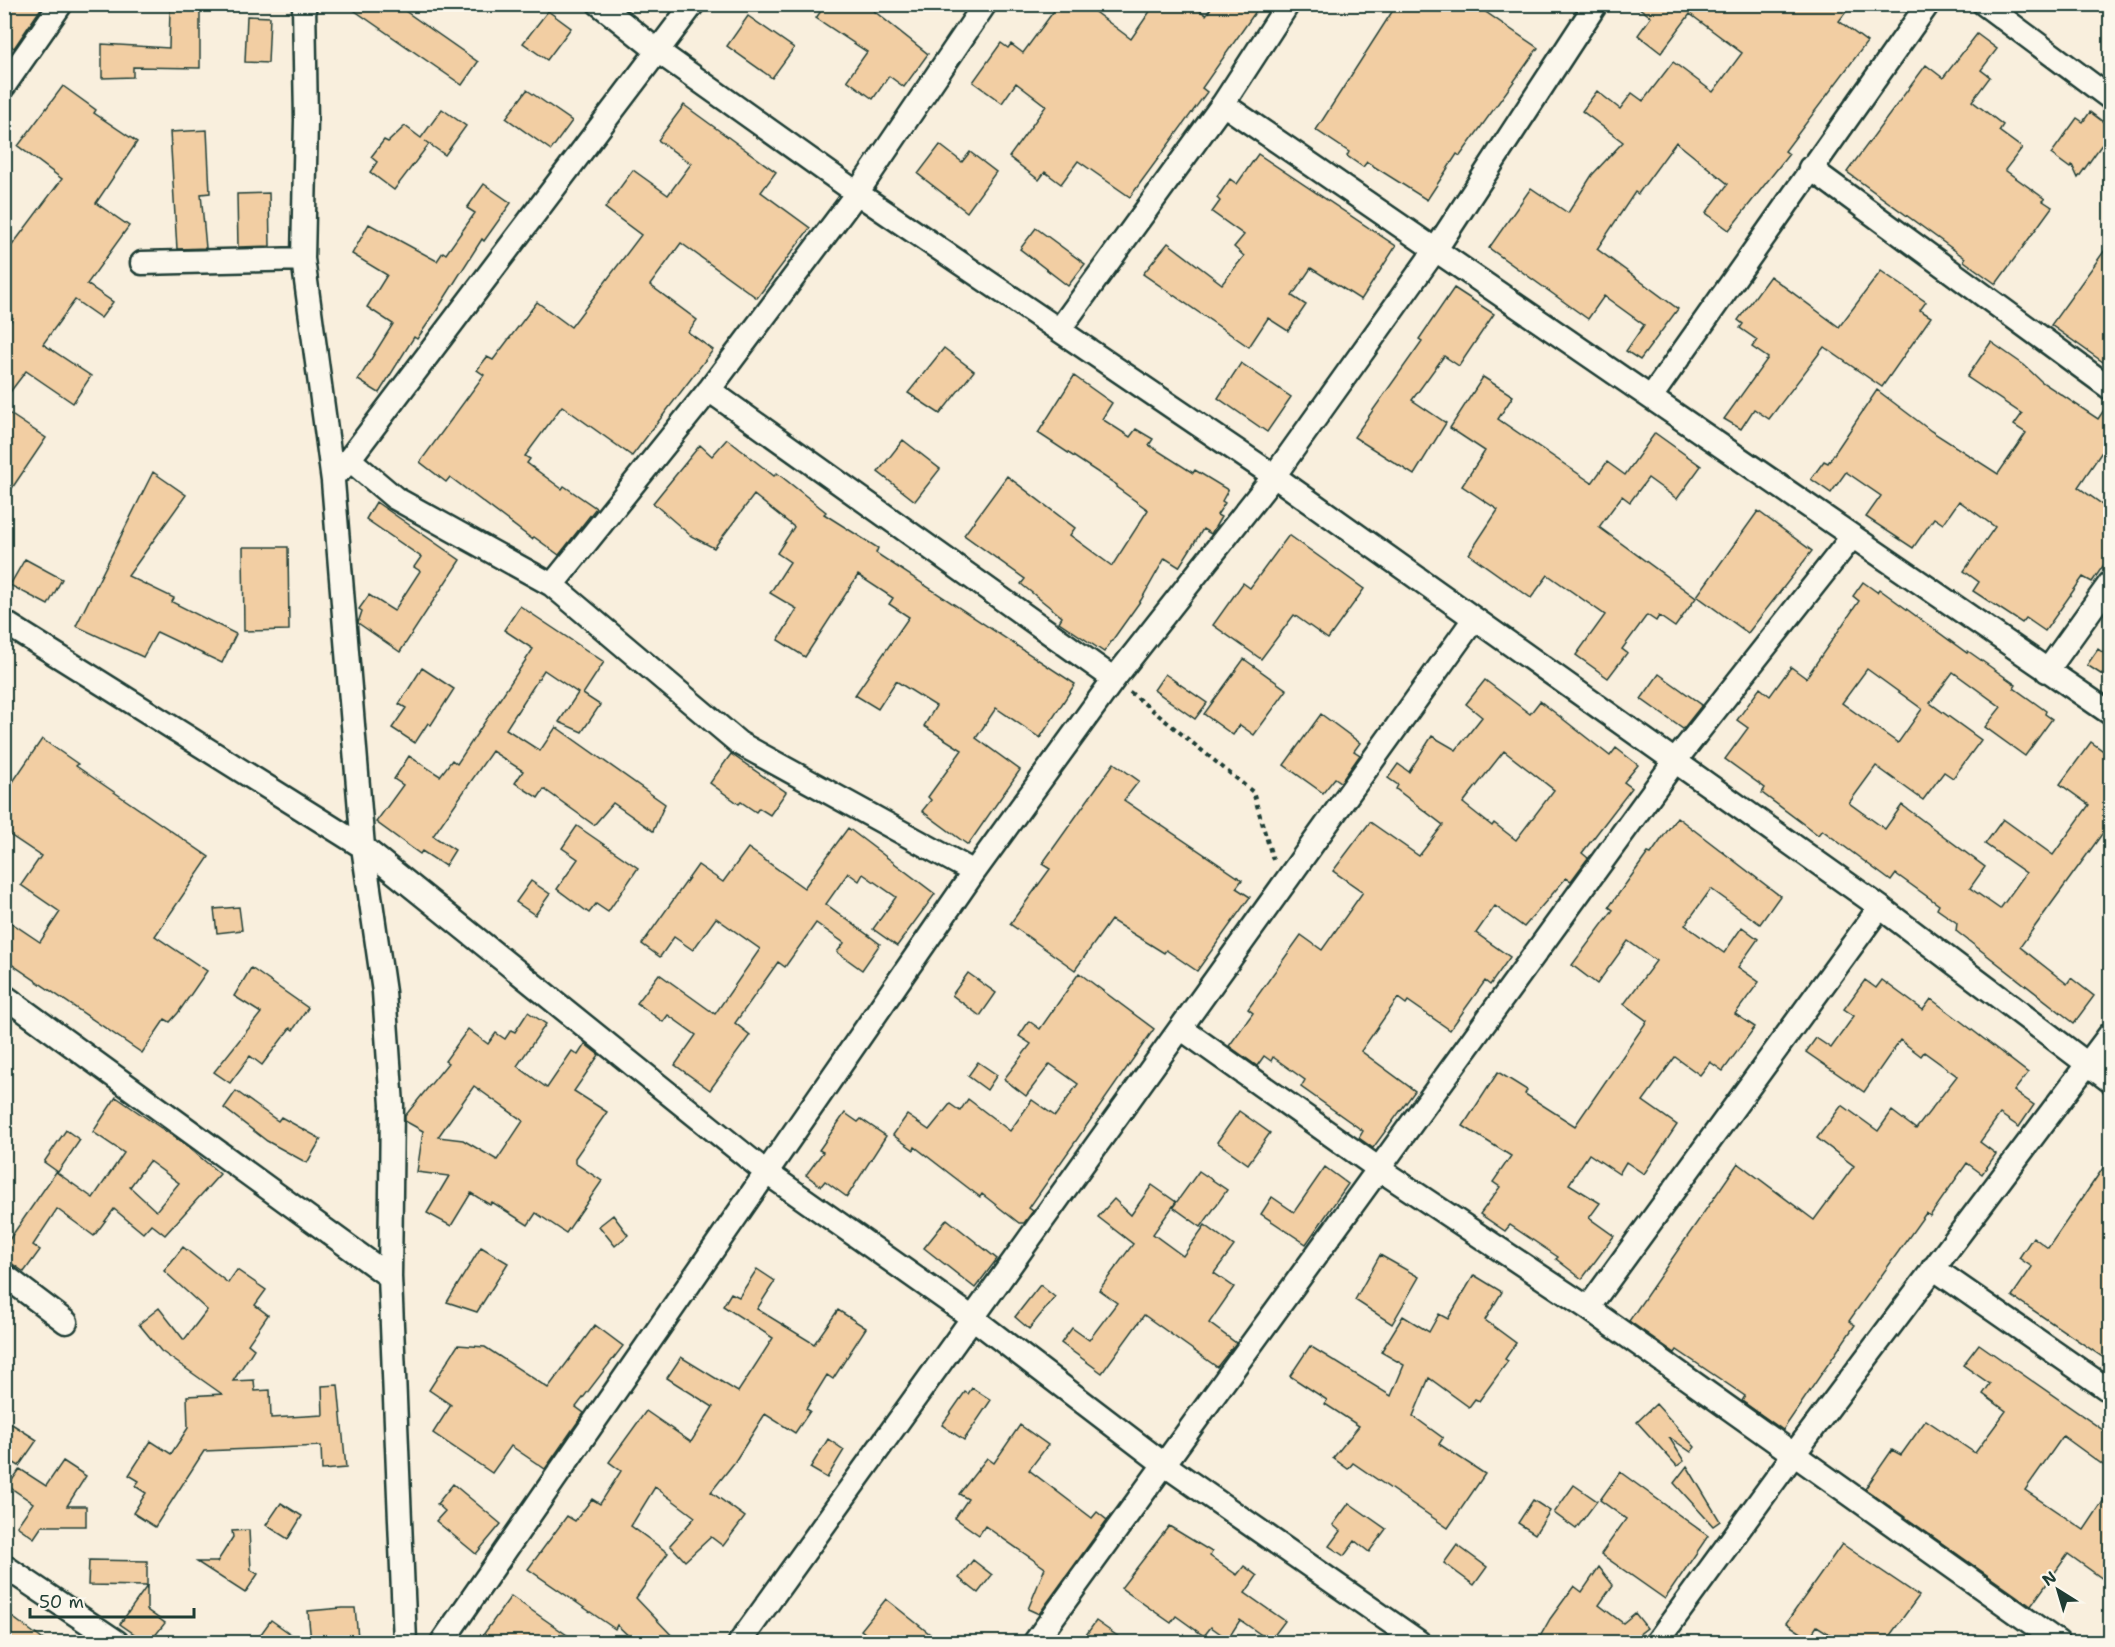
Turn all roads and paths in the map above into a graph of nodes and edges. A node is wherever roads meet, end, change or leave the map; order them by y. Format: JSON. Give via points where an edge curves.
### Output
{"nodes":[{"id":1,"x":61,"y":4,"type":"edge"},
{"id":2,"x":304,"y":4,"type":"edge"},
{"id":3,"x":599,"y":4,"type":"edge"},
{"id":4,"x":693,"y":4,"type":"edge"},
{"id":5,"x":985,"y":4,"type":"edge"},
{"id":6,"x":1288,"y":4,"type":"edge"},
{"id":7,"x":1596,"y":4,"type":"edge"},
{"id":8,"x":1928,"y":4,"type":"edge"},
{"id":9,"x":1984,"y":4,"type":"edge"},
{"id":10,"x":659,"y":52,"type":"junction"},
{"id":11,"x":4,"y":86,"type":"edge"},
{"id":12,"x":2110,"y":98,"type":"edge"},
{"id":13,"x":1223,"y":104,"type":"junction"},
{"id":14,"x":1810,"y":168,"type":"junction"},
{"id":15,"x":857,"y":193,"type":"junction"},
{"id":16,"x":1436,"y":249,"type":"junction"},
{"id":17,"x":303,"y":260,"type":"junction"},
{"id":18,"x":142,"y":263,"type":"dead end"},
{"id":19,"x":1059,"y":330,"type":"junction"},
{"id":20,"x":2110,"y":388,"type":"edge"},
{"id":21,"x":709,"y":390,"type":"junction"},
{"id":22,"x":1651,"y":398,"type":"junction"},
{"id":23,"x":349,"y":459,"type":"junction"},
{"id":24,"x":1274,"y":477,"type":"junction"},
{"id":25,"x":333,"y":481,"type":"junction"},
{"id":26,"x":1852,"y":537,"type":"junction"},
{"id":27,"x":2110,"y":583,"type":"edge"},
{"id":28,"x":552,"y":585,"type":"junction"},
{"id":29,"x":1474,"y":619,"type":"junction"},
{"id":30,"x":4,"y":622,"type":"edge"},
{"id":31,"x":2047,"y":671,"type":"junction"},
{"id":32,"x":1114,"y":679,"type":"junction"},
{"id":33,"x":2110,"y":713,"type":"edge"},
{"id":34,"x":1675,"y":761,"type":"junction"},
{"id":35,"x":363,"y":847,"type":"junction"},
{"id":36,"x":974,"y":872,"type":"junction"},
{"id":37,"x":1281,"y":890,"type":"junction"},
{"id":38,"x":1880,"y":907,"type":"junction"},
{"id":39,"x":4,"y":996,"type":"edge"},
{"id":40,"x":1182,"y":1029,"type":"junction"},
{"id":41,"x":2110,"y":1034,"type":"edge"},
{"id":42,"x":2089,"y":1065,"type":"junction"},
{"id":43,"x":2110,"y":1081,"type":"edge"},
{"id":44,"x":1379,"y":1169,"type":"junction"},
{"id":45,"x":767,"y":1173,"type":"junction"},
{"id":46,"x":1933,"y":1268,"type":"junction"},
{"id":47,"x":4,"y":1275,"type":"edge"},
{"id":48,"x":390,"y":1276,"type":"junction"},
{"id":49,"x":1588,"y":1308,"type":"junction"},
{"id":50,"x":974,"y":1319,"type":"junction"},
{"id":51,"x":66,"y":1322,"type":"dead end"},
{"id":52,"x":2110,"y":1391,"type":"edge"},
{"id":53,"x":1794,"y":1454,"type":"junction"},
{"id":54,"x":1165,"y":1465,"type":"junction"},
{"id":55,"x":4,"y":1566,"type":"edge"},
{"id":56,"x":117,"y":1642,"type":"edge"},
{"id":57,"x":405,"y":1642,"type":"edge"},
{"id":58,"x":442,"y":1642,"type":"edge"},
{"id":59,"x":740,"y":1642,"type":"edge"},
{"id":60,"x":1035,"y":1642,"type":"edge"},
{"id":61,"x":1419,"y":1642,"type":"edge"},
{"id":62,"x":1657,"y":1642,"type":"edge"},
{"id":63,"x":2058,"y":1642,"type":"edge"}],
"edges":[{"from":1,"to":11,"type":"street"},
{"from":2,"to":17,"type":"street"},
{"from":3,"to":10,"type":"street"},
{"from":4,"to":10,"type":"street"},
{"from":5,"to":15,"type":"street"},
{"from":6,"to":13,"type":"street"},
{"from":7,"to":16,"type":"street"},
{"from":8,"to":14,"type":"street"},
{"from":9,"to":12,"type":"street"},
{"from":10,"to":15,"type":"street"},
{"from":10,"to":23,"type":"street"},
{"from":13,"to":16,"type":"street"},
{"from":13,"to":19,"type":"street"},
{"from":14,"to":20,"type":"street"},
{"from":14,"to":22,"type":"street"},
{"from":15,"to":19,"type":"street"},
{"from":15,"to":21,"type":"street"},
{"from":16,"to":22,"type":"street"},
{"from":16,"to":24,"type":"street"},
{"from":17,"to":18,"type":"street"},
{"from":17,"to":25,"type":"street"},
{"from":19,"to":24,"type":"street"},
{"from":21,"to":28,"type":"street"},
{"from":21,"to":32,"type":"street"},
{"from":22,"to":26,"type":"street"},
{"from":23,"to":25,"type":"street"},
{"from":23,"to":28,"type":"street","via":[[395,498]]},
{"from":24,"to":29,"type":"street"},
{"from":24,"to":32,"type":"street"},
{"from":25,"to":35,"type":"street"},
{"from":26,"to":31,"type":"street"},
{"from":26,"to":34,"type":"street"},
{"from":27,"to":31,"type":"street"},
{"from":28,"to":36,"type":"street","via":[[739,744]]},
{"from":29,"to":34,"type":"street"},
{"from":29,"to":37,"type":"street"},
{"from":30,"to":35,"type":"street"},
{"from":31,"to":33,"type":"street"},
{"from":32,"to":36,"type":"street"},
{"from":32,"to":37,"type":"path","via":[[1253,792]]},
{"from":34,"to":38,"type":"street"},
{"from":34,"to":44,"type":"street"},
{"from":35,"to":45,"type":"street"},
{"from":35,"to":48,"type":"street","via":[[384,992],[393,1105]]},
{"from":36,"to":45,"type":"street"},
{"from":37,"to":40,"type":"street"},
{"from":38,"to":42,"type":"street"},
{"from":38,"to":49,"type":"street"},
{"from":39,"to":48,"type":"street"},
{"from":40,"to":44,"type":"street"},
{"from":40,"to":50,"type":"street"},
{"from":41,"to":42,"type":"street"},
{"from":42,"to":43,"type":"street"},
{"from":42,"to":46,"type":"street"},
{"from":44,"to":49,"type":"street"},
{"from":44,"to":54,"type":"street"},
{"from":45,"to":50,"type":"street"},
{"from":45,"to":58,"type":"street"},
{"from":46,"to":52,"type":"street"},
{"from":46,"to":53,"type":"street"},
{"from":47,"to":51,"type":"street"},
{"from":48,"to":57,"type":"street"},
{"from":49,"to":53,"type":"street"},
{"from":50,"to":54,"type":"street"},
{"from":50,"to":59,"type":"street"},
{"from":53,"to":62,"type":"street"},
{"from":53,"to":63,"type":"street"},
{"from":54,"to":60,"type":"street"},
{"from":54,"to":61,"type":"street"},
{"from":55,"to":56,"type":"street"}]}
